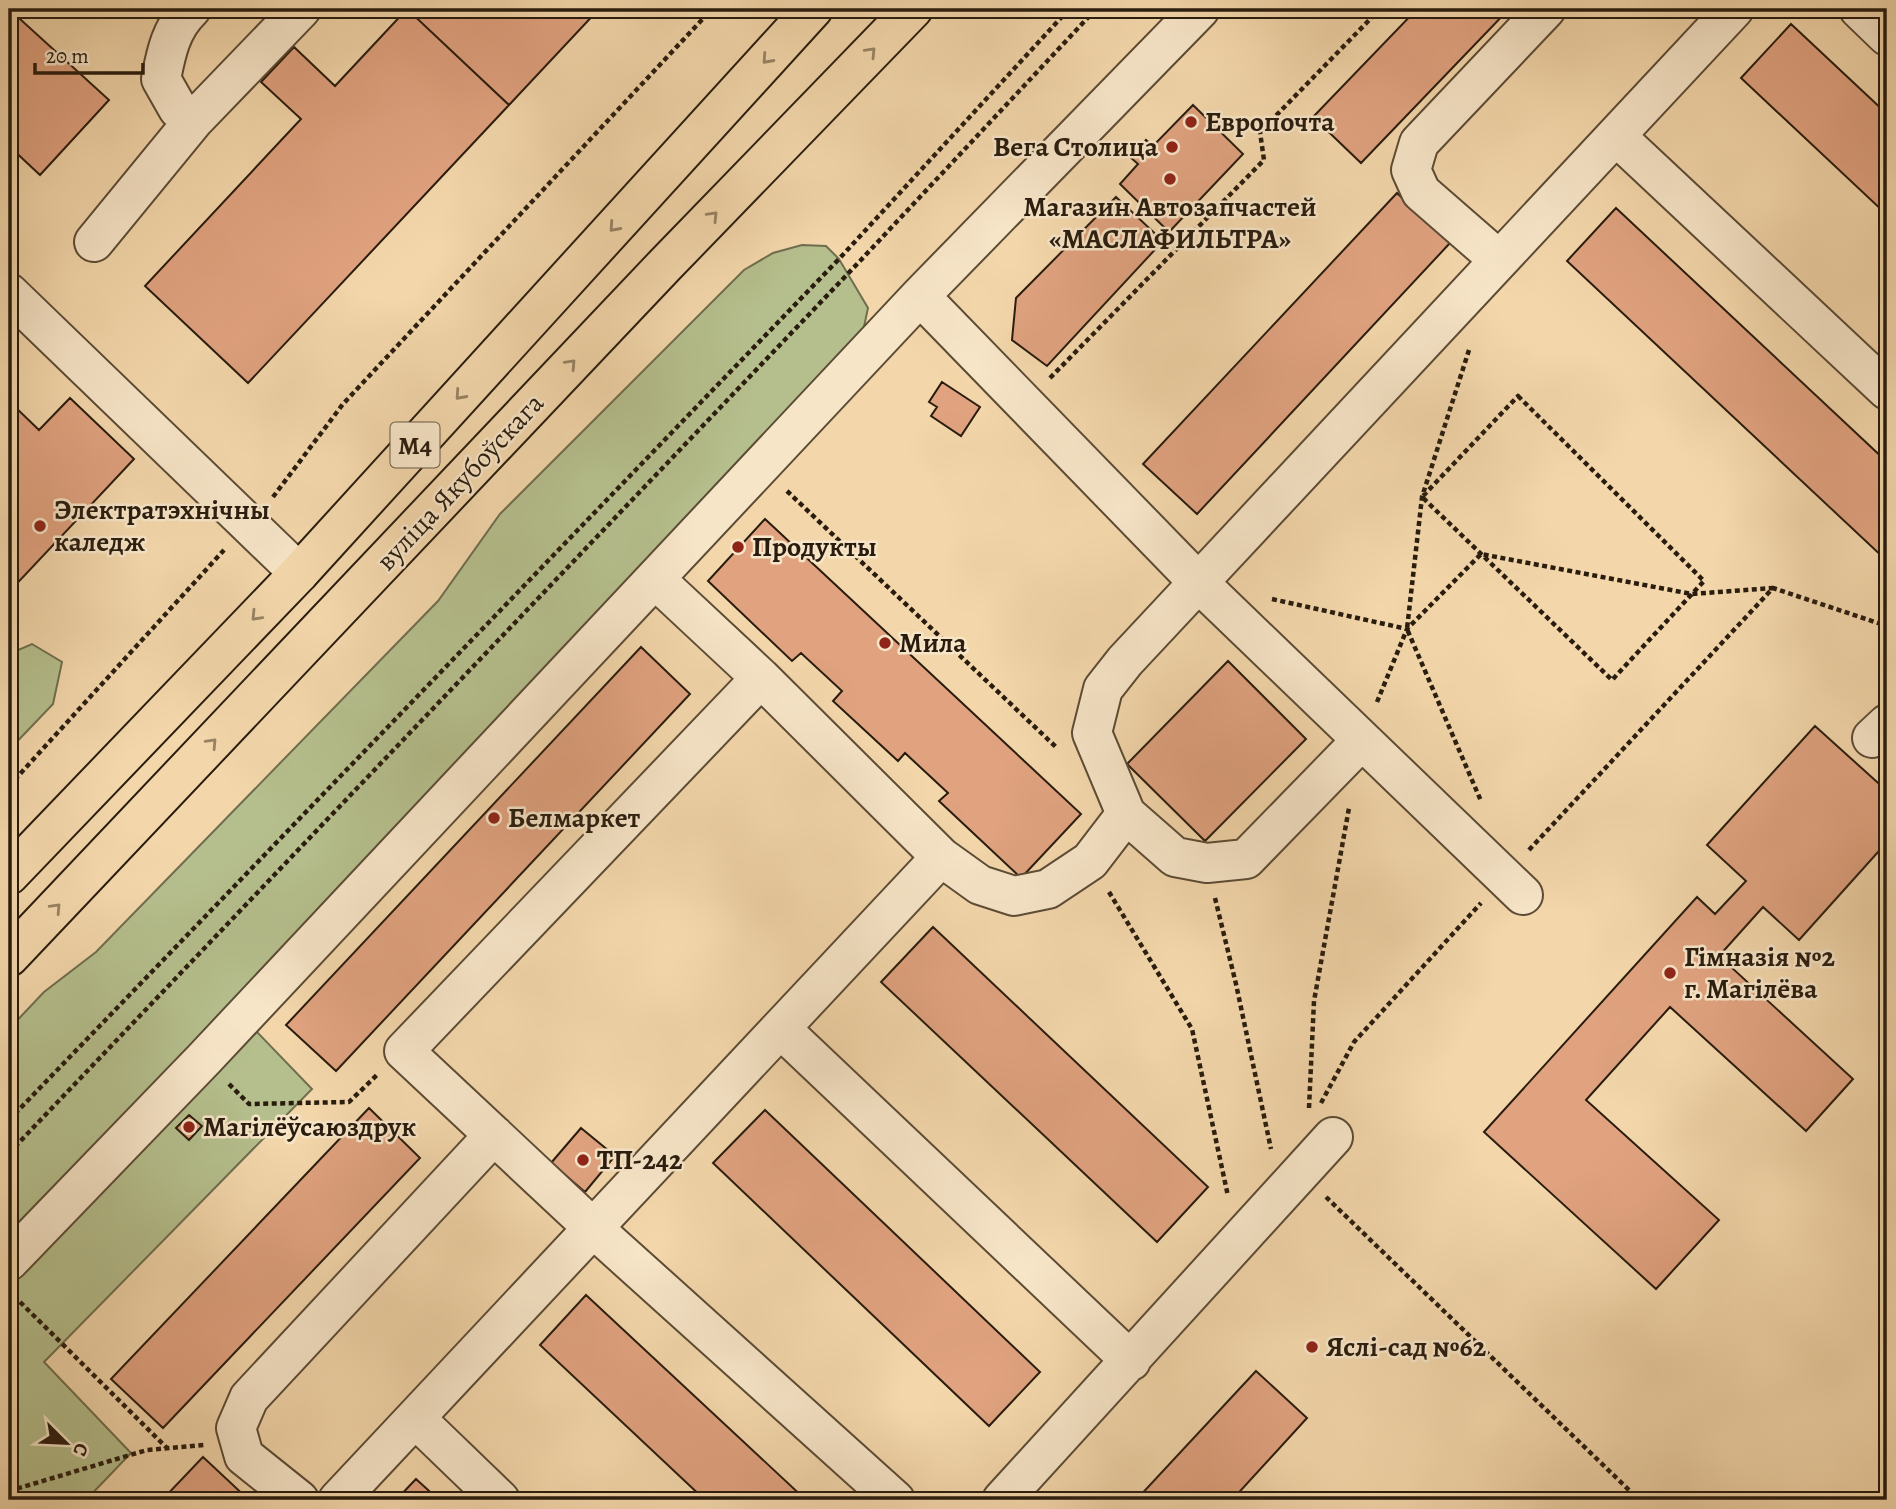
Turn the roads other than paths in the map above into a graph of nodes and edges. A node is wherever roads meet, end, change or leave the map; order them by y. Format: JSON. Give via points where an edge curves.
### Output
{"nodes":[{"id":1,"x":191,"y":9,"type":"edge"},
{"id":2,"x":301,"y":9,"type":"edge"},
{"id":3,"x":813,"y":9,"type":"edge"},
{"id":4,"x":913,"y":9,"type":"edge"},
{"id":5,"x":1200,"y":9,"type":"edge"},
{"id":6,"x":1546,"y":9,"type":"edge"},
{"id":7,"x":1734,"y":9,"type":"edge"},
{"id":8,"x":1858,"y":9,"type":"edge"},
{"id":9,"x":1887,"y":36,"type":"edge"},
{"id":10,"x":194,"y":120,"type":"junction"},
{"id":11,"x":1616,"y":136,"type":"junction"},
{"id":12,"x":94,"y":242,"type":"dead end"},
{"id":13,"x":1499,"y":260,"type":"junction"},
{"id":14,"x":9,"y":293,"type":"edge"},
{"id":15,"x":920,"y":296,"type":"junction"},
{"id":16,"x":1887,"y":390,"type":"edge"},
{"id":17,"x":299,"y":573,"type":"junction"},
{"id":18,"x":656,"y":580,"type":"junction"},
{"id":19,"x":1199,"y":583,"type":"junction"},
{"id":20,"x":761,"y":678,"type":"junction"},
{"id":21,"x":1361,"y":741,"type":"junction"},
{"id":22,"x":1126,"y":814,"type":"junction"},
{"id":23,"x":941,"y":857,"type":"junction"},
{"id":24,"x":9,"y":875,"type":"edge"},
{"id":25,"x":1514,"y":886,"type":"road end"},
{"id":26,"x":9,"y":957,"type":"edge"},
{"id":27,"x":781,"y":1028,"type":"junction"},
{"id":28,"x":1319,"y":1121,"type":"road end"},
{"id":29,"x":494,"y":1135,"type":"junction"},
{"id":30,"x":593,"y":1228,"type":"junction"},
{"id":31,"x":10,"y":1282,"type":"edge"},
{"id":32,"x":1131,"y":1361,"type":"junction"},
{"id":33,"x":415,"y":1418,"type":"junction"},
{"id":34,"x":299,"y":1500,"type":"edge"},
{"id":35,"x":338,"y":1500,"type":"edge"},
{"id":36,"x":500,"y":1500,"type":"edge"},
{"id":37,"x":895,"y":1500,"type":"edge"},
{"id":38,"x":1002,"y":1500,"type":"edge"}],
"edges":[{"from":1,"to":10,"type":"lane","via":[[181,18],[167,47],[161,79],[178,108]]},
{"from":2,"to":10,"type":"lane"},
{"from":3,"to":17,"type":"main road","name":"вуліца Якубоўскага","number":"М4","one_way":true},
{"from":26,"to":4,"type":"main road","name":"вуліца Якубоўскага","number":"М4","one_way":true},
{"from":5,"to":15,"type":"lane"},
{"from":6,"to":13,"type":"lane","via":[[1419,143],[1412,170],[1421,192]]},
{"from":7,"to":11,"type":"lane"},
{"from":8,"to":9,"type":"lane"},
{"from":10,"to":12,"type":"lane"},
{"from":11,"to":13,"type":"lane"},
{"from":11,"to":16,"type":"lane"},
{"from":13,"to":19,"type":"lane"},
{"from":14,"to":17,"type":"lane"},
{"from":15,"to":18,"type":"lane"},
{"from":15,"to":19,"type":"lane"},
{"from":17,"to":24,"type":"main road","name":"вуліца Якубоўскага","number":"М4","one_way":true},
{"from":18,"to":20,"type":"lane"},
{"from":18,"to":31,"type":"lane","via":[[204,1059]]},
{"from":19,"to":21,"type":"lane"},
{"from":19,"to":22,"type":"lane","via":[[1103,690],[1092,733]]},
{"from":20,"to":23,"type":"lane"},
{"from":20,"to":29,"type":"lane","via":[[404,1051]]},
{"from":21,"to":22,"type":"lane","via":[[1246,859],[1207,863],[1175,856]]},
{"from":21,"to":25,"type":"lane"},
{"from":22,"to":23,"type":"lane","via":[[1090,861],[1048,889],[1014,896],[980,885]]},
{"from":23,"to":27,"type":"lane"},
{"from":27,"to":30,"type":"lane"},
{"from":27,"to":32,"type":"lane"},
{"from":28,"to":32,"type":"lane"},
{"from":29,"to":30,"type":"lane"},
{"from":29,"to":34,"type":"lane","via":[[249,1398],[236,1429],[244,1456]]},
{"from":30,"to":33,"type":"lane"},
{"from":30,"to":37,"type":"lane"},
{"from":32,"to":38,"type":"lane"},
{"from":33,"to":35,"type":"lane"},
{"from":33,"to":36,"type":"lane"}]}
